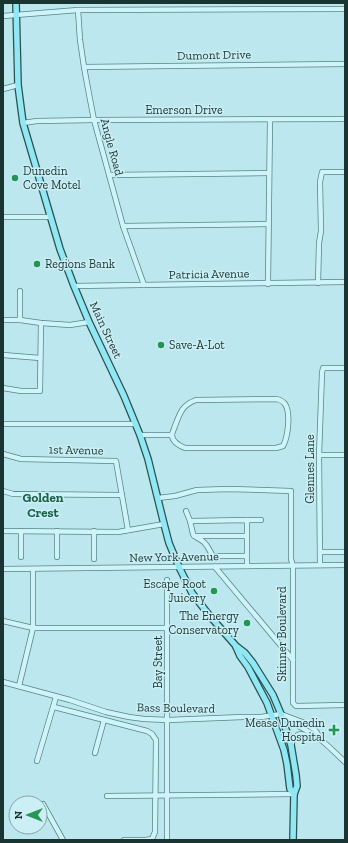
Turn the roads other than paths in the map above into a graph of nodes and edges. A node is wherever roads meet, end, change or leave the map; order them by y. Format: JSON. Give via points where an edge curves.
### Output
{"nodes":[{"id":1,"x":16,"y":3,"type":"edge"},
{"id":2,"x":345,"y":9,"type":"edge"},
{"id":3,"x":78,"y":10,"type":"junction"},
{"id":4,"x":16,"y":15,"type":"junction"},
{"id":5,"x":3,"y":16,"type":"edge"},
{"id":6,"x":345,"y":64,"type":"edge"},
{"id":7,"x":84,"y":67,"type":"junction"},
{"id":8,"x":18,"y":85,"type":"junction"},
{"id":9,"x":3,"y":89,"type":"edge"},
{"id":10,"x":345,"y":119,"type":"edge"},
{"id":11,"x":94,"y":120,"type":"junction"},
{"id":12,"x":270,"y":120,"type":"junction"},
{"id":13,"x":23,"y":123,"type":"junction"},
{"id":14,"x":345,"y":172,"type":"edge"},
{"id":15,"x":269,"y":173,"type":"junction"},
{"id":16,"x":109,"y":174,"type":"junction"},
{"id":17,"x":3,"y":217,"type":"edge"},
{"id":18,"x":50,"y":217,"type":"junction"},
{"id":19,"x":268,"y":224,"type":"junction"},
{"id":20,"x":123,"y":226,"type":"junction"},
{"id":21,"x":345,"y":282,"type":"edge"},
{"id":22,"x":318,"y":283,"type":"junction"},
{"id":23,"x":268,"y":284,"type":"junction"},
{"id":24,"x":144,"y":285,"type":"junction"},
{"id":25,"x":74,"y":286,"type":"junction"},
{"id":26,"x":20,"y":291,"type":"dead end"},
{"id":27,"x":3,"y":320,"type":"edge"},
{"id":28,"x":20,"y":320,"type":"junction"},
{"id":29,"x":89,"y":322,"type":"junction"},
{"id":30,"x":41,"y":323,"type":"junction"},
{"id":31,"x":3,"y":355,"type":"edge"},
{"id":32,"x":40,"y":358,"type":"junction"},
{"id":33,"x":345,"y":368,"type":"edge"},
{"id":34,"x":3,"y":388,"type":"edge"},
{"id":35,"x":3,"y":424,"type":"edge"},
{"id":36,"x":136,"y":424,"type":"junction"},
{"id":37,"x":140,"y":435,"type":"junction"},
{"id":38,"x":172,"y":435,"type":"junction"},
{"id":39,"x":3,"y":454,"type":"edge"},
{"id":40,"x":320,"y":455,"type":"junction"},
{"id":41,"x":345,"y":455,"type":"edge"},
{"id":42,"x":3,"y":491,"type":"edge"},
{"id":43,"x":122,"y":495,"type":"junction"},
{"id":44,"x":158,"y":498,"type":"junction"},
{"id":45,"x":186,"y":511,"type":"dead end"},
{"id":46,"x":247,"y":520,"type":"junction"},
{"id":47,"x":261,"y":520,"type":"dead end"},
{"id":48,"x":190,"y":521,"type":"junction"},
{"id":49,"x":164,"y":524,"type":"junction"},
{"id":50,"x":128,"y":530,"type":"junction"},
{"id":51,"x":3,"y":531,"type":"edge"},
{"id":52,"x":21,"y":531,"type":"junction"},
{"id":53,"x":57,"y":531,"type":"junction"},
{"id":54,"x":94,"y":531,"type":"junction"},
{"id":55,"x":194,"y":536,"type":"junction"},
{"id":56,"x":247,"y":536,"type":"junction"},
{"id":57,"x":320,"y":552,"type":"junction"},
{"id":58,"x":345,"y":552,"type":"edge"},
{"id":59,"x":247,"y":556,"type":"junction"},
{"id":60,"x":21,"y":557,"type":"dead end"},
{"id":61,"x":57,"y":557,"type":"dead end"},
{"id":62,"x":94,"y":559,"type":"dead end"},
{"id":63,"x":320,"y":565,"type":"junction"},
{"id":64,"x":345,"y":565,"type":"edge"},
{"id":65,"x":247,"y":566,"type":"junction"},
{"id":66,"x":293,"y":566,"type":"junction"},
{"id":67,"x":179,"y":567,"type":"junction"},
{"id":68,"x":215,"y":567,"type":"junction"},
{"id":69,"x":33,"y":568,"type":"junction"},
{"id":70,"x":3,"y":569,"type":"edge"},
{"id":71,"x":167,"y":580,"type":"dead end"},
{"id":72,"x":3,"y":621,"type":"edge"},
{"id":73,"x":33,"y":628,"type":"junction"},
{"id":74,"x":168,"y":628,"type":"junction"},
{"id":75,"x":236,"y":646,"type":"junction"},
{"id":76,"x":293,"y":660,"type":"junction"},
{"id":77,"x":3,"y":682,"type":"edge"},
{"id":78,"x":18,"y":686,"type":"junction"},
{"id":79,"x":56,"y":697,"type":"junction"},
{"id":80,"x":345,"y":705,"type":"edge"},
{"id":81,"x":54,"y":707,"type":"junction"},
{"id":82,"x":281,"y":714,"type":"junction"},
{"id":83,"x":272,"y":715,"type":"junction"},
{"id":84,"x":104,"y":720,"type":"junction"},
{"id":85,"x":168,"y":720,"type":"junction"},
{"id":86,"x":322,"y":740,"type":"junction"},
{"id":87,"x":290,"y":746,"type":"junction"},
{"id":88,"x":95,"y":753,"type":"dead end"},
{"id":89,"x":37,"y":760,"type":"dead end"},
{"id":90,"x":345,"y":762,"type":"edge"},
{"id":91,"x":294,"y":794,"type":"junction"},
{"id":92,"x":168,"y":795,"type":"junction"},
{"id":93,"x":107,"y":796,"type":"dead end"},
{"id":94,"x":156,"y":796,"type":"junction"},
{"id":95,"x":48,"y":813,"type":"edge"},
{"id":96,"x":63,"y":840,"type":"edge"},
{"id":97,"x":124,"y":840,"type":"edge"},
{"id":98,"x":167,"y":840,"type":"edge"},
{"id":99,"x":293,"y":840,"type":"edge"}],
"edges":[{"from":1,"to":4,"type":"main road","name":"Main Street"},
{"from":2,"to":3,"type":"street"},
{"from":3,"to":4,"type":"street"},
{"from":3,"to":7,"type":"street","name":"Angle Road"},
{"from":4,"to":5,"type":"street"},
{"from":4,"to":8,"type":"main road","name":"Main Street"},
{"from":6,"to":7,"type":"street","name":"Dumont Drive"},
{"from":7,"to":11,"type":"street","name":"Angle Road"},
{"from":8,"to":9,"type":"street"},
{"from":8,"to":13,"type":"main road","name":"Main Street"},
{"from":10,"to":12,"type":"street","name":"Emerson Drive"},
{"from":11,"to":12,"type":"street","name":"Emerson Drive"},
{"from":11,"to":13,"type":"street","name":"Emerson Drive"},
{"from":11,"to":16,"type":"street","name":"Angle Road"},
{"from":12,"to":15,"type":"street"},
{"from":13,"to":18,"type":"main road","name":"Main Street"},
{"from":14,"to":22,"type":"street","via":[[322,172]]},
{"from":15,"to":16,"type":"street"},
{"from":15,"to":19,"type":"street"},
{"from":16,"to":20,"type":"street","name":"Angle Road"},
{"from":17,"to":18,"type":"street"},
{"from":18,"to":25,"type":"main road","name":"Main Street"},
{"from":19,"to":20,"type":"street"},
{"from":19,"to":23,"type":"street"},
{"from":20,"to":24,"type":"street","name":"Angle Road"},
{"from":21,"to":22,"type":"street","name":"Patricia Avenue"},
{"from":22,"to":23,"type":"street","name":"Patricia Avenue"},
{"from":23,"to":24,"type":"street","name":"Patricia Avenue"},
{"from":24,"to":25,"type":"street","name":"Patricia Avenue"},
{"from":25,"to":29,"type":"main road","name":"Main Street"},
{"from":26,"to":28,"type":"street"},
{"from":27,"to":28,"type":"street"},
{"from":28,"to":30,"type":"street"},
{"from":29,"to":30,"type":"street","via":[[70,325]]},
{"from":29,"to":36,"type":"main road","name":"Main Street"},
{"from":30,"to":32,"type":"street"},
{"from":31,"to":32,"type":"street"},
{"from":32,"to":34,"type":"street","via":[[40,390],[21,391]]},
{"from":33,"to":40,"type":"street","name":"Glennes Lane","via":[[323,368]]},
{"from":35,"to":36,"type":"street"},
{"from":36,"to":37,"type":"main road","name":"Main Street"},
{"from":37,"to":38,"type":"street"},
{"from":37,"to":44,"type":"main road","name":"Main Street"},
{"from":38,"to":38,"type":"street","via":[[183,408],[196,400],[277,399],[286,405],[288,411],[286,441],[283,446],[276,448],[185,448],[177,445]]},
{"from":39,"to":43,"type":"street","name":"1st Avenue","via":[[21,459],[116,461]]},
{"from":40,"to":41,"type":"street"},
{"from":40,"to":57,"type":"street","name":"Glennes Lane"},
{"from":42,"to":43,"type":"street","via":[[13,494]]},
{"from":43,"to":50,"type":"street","name":"1st Avenue"},
{"from":44,"to":49,"type":"main road","name":"Main Street"},
{"from":44,"to":66,"type":"street","name":"Skinner Boulevard","via":[[197,490],[292,491]]},
{"from":45,"to":48,"type":"street"},
{"from":46,"to":47,"type":"street"},
{"from":46,"to":48,"type":"street"},
{"from":46,"to":56,"type":"street"},
{"from":48,"to":55,"type":"street"},
{"from":49,"to":50,"type":"street"},
{"from":49,"to":67,"type":"main road","name":"Main Street"},
{"from":50,"to":54,"type":"street"},
{"from":51,"to":52,"type":"street"},
{"from":52,"to":53,"type":"street"},
{"from":52,"to":60,"type":"street"},
{"from":53,"to":54,"type":"street"},
{"from":53,"to":61,"type":"street"},
{"from":54,"to":62,"type":"street"},
{"from":55,"to":56,"type":"street"},
{"from":55,"to":59,"type":"street","via":[[204,541],[213,556]]},
{"from":56,"to":59,"type":"street"},
{"from":57,"to":58,"type":"street"},
{"from":57,"to":63,"type":"street","name":"Glennes Lane"},
{"from":59,"to":65,"type":"street"},
{"from":63,"to":64,"type":"street","name":"New York Avenue"},
{"from":63,"to":66,"type":"street","name":"New York Avenue"},
{"from":65,"to":66,"type":"street","name":"New York Avenue"},
{"from":65,"to":68,"type":"street","name":"New York Avenue"},
{"from":66,"to":76,"type":"street","name":"Skinner Boulevard"},
{"from":67,"to":68,"type":"street","name":"New York Avenue"},
{"from":67,"to":69,"type":"street","name":"New York Avenue"},
{"from":67,"to":75,"type":"main road","name":"Main Street","via":[[195,597]]},
{"from":68,"to":76,"type":"street"},
{"from":69,"to":70,"type":"street","name":"New York Avenue"},
{"from":69,"to":73,"type":"street"},
{"from":71,"to":74,"type":"street","name":"Bay Street"},
{"from":72,"to":73,"type":"street"},
{"from":73,"to":74,"type":"street"},
{"from":73,"to":78,"type":"street"},
{"from":74,"to":85,"type":"street","name":"Bay Street"},
{"from":75,"to":82,"type":"main road","name":"Main Street","via":[[245,652],[253,663],[273,695]]},
{"from":75,"to":83,"type":"main road","name":"Main Street"},
{"from":76,"to":80,"type":"street","name":"Skinner Boulevard","via":[[296,706]]},
{"from":77,"to":78,"type":"street","name":"Bass Boulevard"},
{"from":78,"to":79,"type":"street","name":"Bass Boulevard"},
{"from":79,"to":81,"type":"street"},
{"from":79,"to":85,"type":"street","name":"Bass Boulevard","via":[[129,717]]},
{"from":81,"to":84,"type":"street"},
{"from":81,"to":89,"type":"street"},
{"from":82,"to":83,"type":"street","name":"Bass Boulevard"},
{"from":82,"to":86,"type":"street"},
{"from":82,"to":87,"type":"main road"},
{"from":83,"to":85,"type":"street","name":"Bass Boulevard"},
{"from":83,"to":91,"type":"main road","via":[[284,750],[290,789]]},
{"from":84,"to":88,"type":"street"},
{"from":84,"to":94,"type":"street","via":[[152,734],[156,740]]},
{"from":85,"to":92,"type":"street","name":"Bay Street"},
{"from":86,"to":87,"type":"street","via":[[299,734]]},
{"from":86,"to":90,"type":"street"},
{"from":87,"to":91,"type":"main road","via":[[296,780]]},
{"from":91,"to":92,"type":"street"},
{"from":91,"to":99,"type":"main road"},
{"from":92,"to":94,"type":"street"},
{"from":92,"to":98,"type":"street","name":"Bay Street"},
{"from":93,"to":94,"type":"street"},
{"from":94,"to":97,"type":"street","via":[[155,832],[152,839]]},
{"from":95,"to":96,"type":"street"}]}
